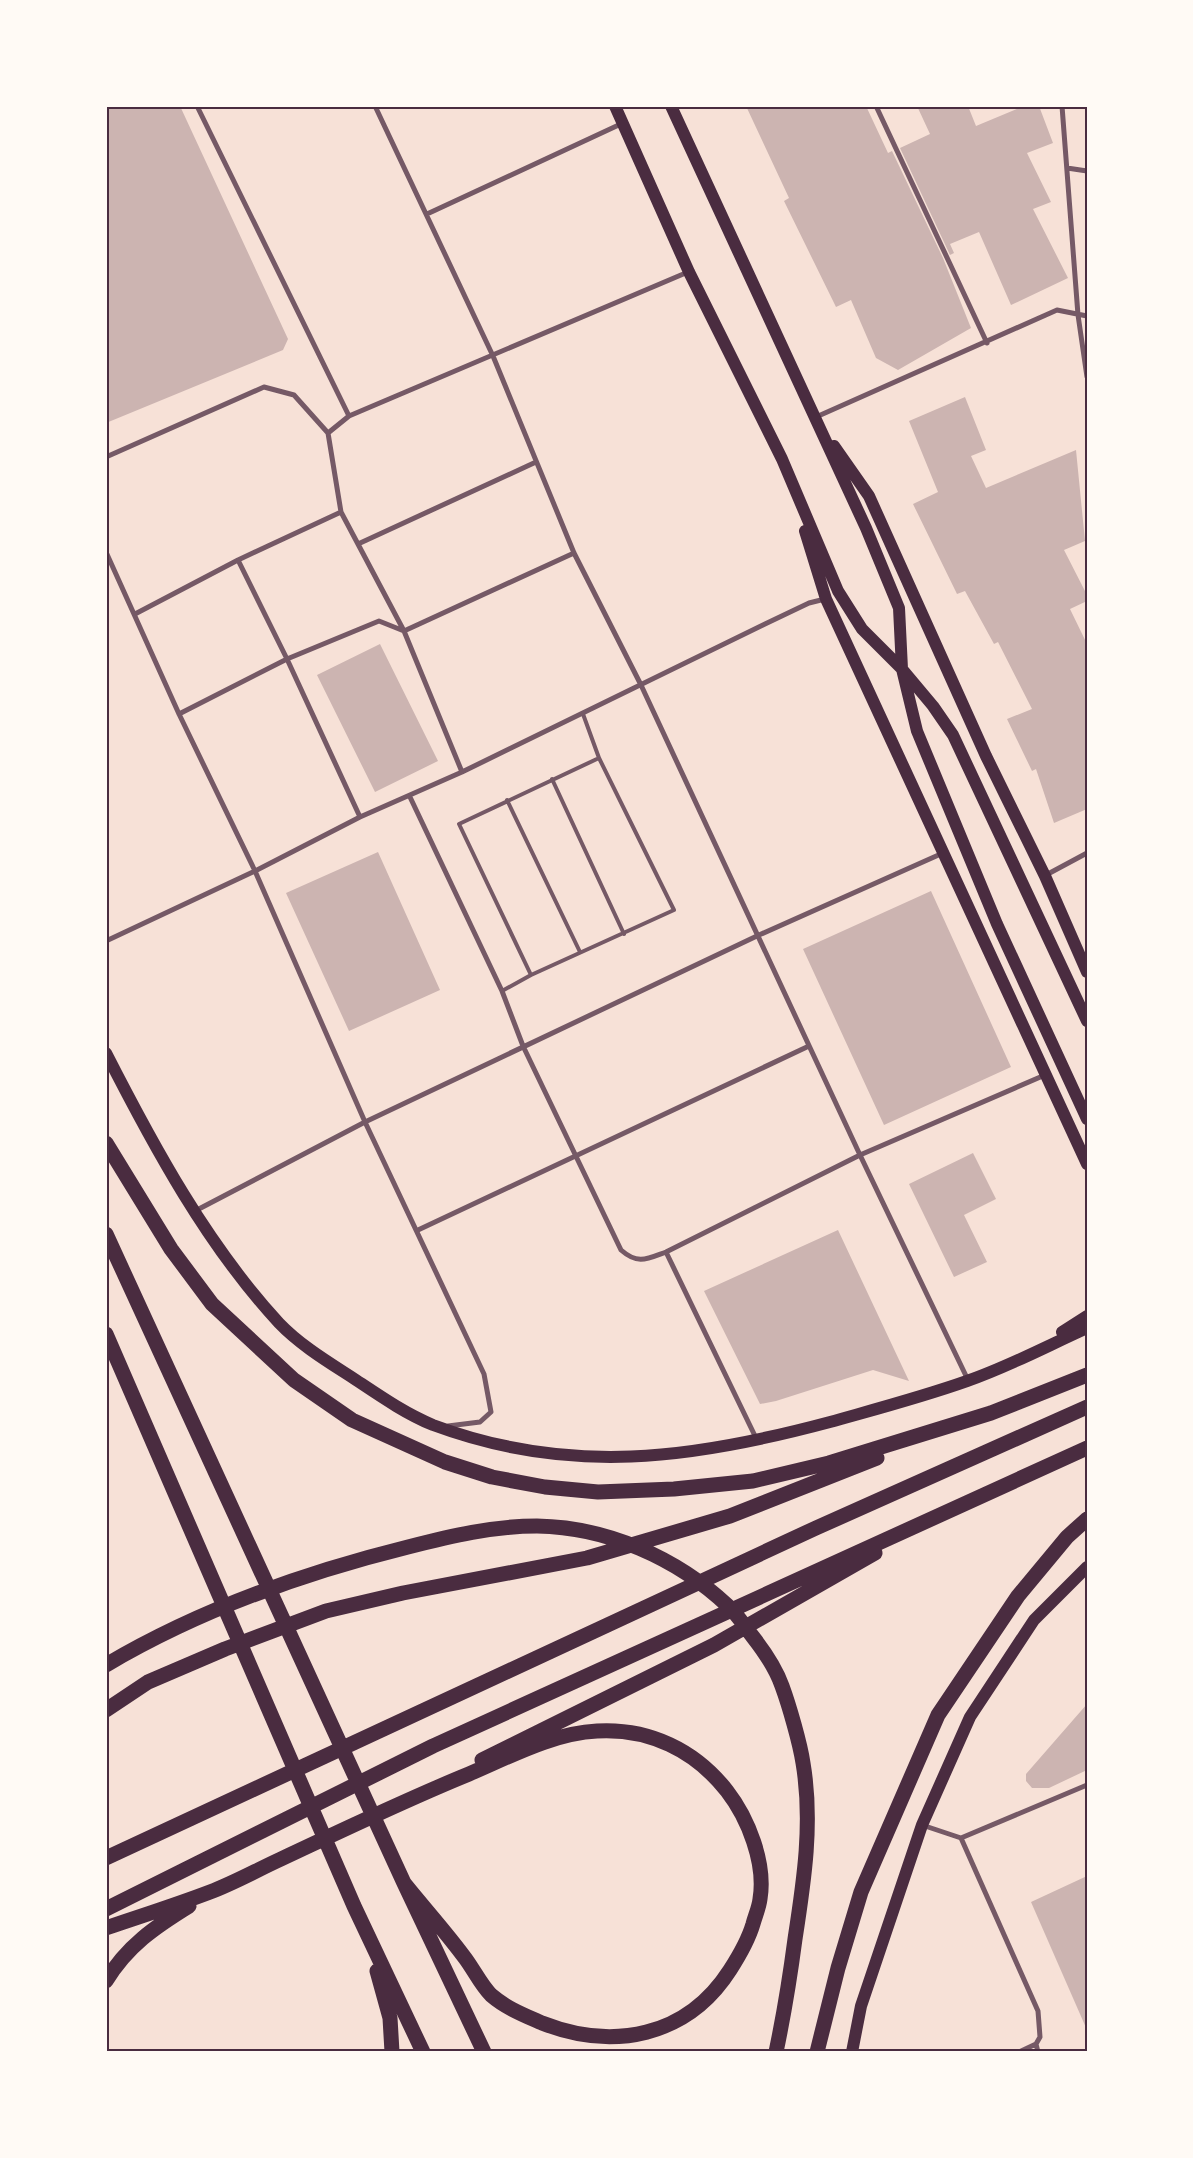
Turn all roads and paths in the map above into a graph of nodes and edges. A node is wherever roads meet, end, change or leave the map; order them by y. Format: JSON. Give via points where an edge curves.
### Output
{"nodes":[{"id":1,"x":197,"y":106,"type":"edge"},
{"id":2,"x":375,"y":106,"type":"edge"},
{"id":3,"x":615,"y":106,"type":"edge"},
{"id":4,"x":671,"y":106,"type":"edge"},
{"id":5,"x":876,"y":106,"type":"edge"},
{"id":6,"x":1062,"y":106,"type":"edge"},
{"id":7,"x":623,"y":123,"type":"junction"},
{"id":8,"x":1067,"y":168,"type":"junction"},
{"id":9,"x":1087,"y":171,"type":"edge"},
{"id":10,"x":427,"y":214,"type":"junction"},
{"id":11,"x":689,"y":272,"type":"junction"},
{"id":12,"x":1078,"y":314,"type":"junction"},
{"id":13,"x":1087,"y":316,"type":"edge"},
{"id":14,"x":987,"y":343,"type":"junction"},
{"id":15,"x":493,"y":356,"type":"junction"},
{"id":16,"x":1087,"y":377,"type":"edge"},
{"id":17,"x":349,"y":416,"type":"junction"},
{"id":18,"x":814,"y":418,"type":"junction"},
{"id":19,"x":328,"y":433,"type":"junction"},
{"id":20,"x":106,"y":457,"type":"edge"},
{"id":21,"x":782,"y":459,"type":"junction"},
{"id":22,"x":536,"y":462,"type":"junction"},
{"id":23,"x":341,"y":512,"type":"junction"},
{"id":24,"x":358,"y":544,"type":"junction"},
{"id":25,"x":106,"y":552,"type":"edge"},
{"id":26,"x":574,"y":553,"type":"junction"},
{"id":27,"x":238,"y":560,"type":"junction"},
{"id":28,"x":826,"y":599,"type":"junction"},
{"id":29,"x":135,"y":614,"type":"junction"},
{"id":30,"x":404,"y":631,"type":"junction"},
{"id":31,"x":287,"y":659,"type":"junction"},
{"id":32,"x":902,"y":669,"type":"junction"},
{"id":33,"x":641,"y":685,"type":"junction"},
{"id":34,"x":179,"y":714,"type":"junction"},
{"id":35,"x":583,"y":714,"type":"junction"},
{"id":36,"x":599,"y":758,"type":"junction"},
{"id":37,"x":462,"y":772,"type":"junction"},
{"id":38,"x":552,"y":779,"type":"junction"},
{"id":39,"x":410,"y":797,"type":"junction"},
{"id":40,"x":507,"y":800,"type":"junction"},
{"id":41,"x":360,"y":817,"type":"junction"},
{"id":42,"x":945,"y":853,"type":"junction"},
{"id":43,"x":1087,"y":853,"type":"edge"},
{"id":44,"x":255,"y":871,"type":"junction"},
{"id":45,"x":1045,"y":876,"type":"junction"},
{"id":46,"x":624,"y":934,"type":"junction"},
{"id":47,"x":759,"y":935,"type":"junction"},
{"id":48,"x":106,"y":941,"type":"edge"},
{"id":49,"x":580,"y":952,"type":"junction"},
{"id":50,"x":1087,"y":972,"type":"edge"},
{"id":51,"x":531,"y":975,"type":"junction"},
{"id":52,"x":502,"y":991,"type":"junction"},
{"id":53,"x":1087,"y":1021,"type":"edge"},
{"id":54,"x":523,"y":1046,"type":"junction"},
{"id":55,"x":810,"y":1046,"type":"junction"},
{"id":56,"x":106,"y":1053,"type":"edge"},
{"id":57,"x":1046,"y":1075,"type":"junction"},
{"id":58,"x":1087,"y":1118,"type":"edge"},
{"id":59,"x":365,"y":1122,"type":"junction"},
{"id":60,"x":106,"y":1143,"type":"edge"},
{"id":61,"x":860,"y":1155,"type":"junction"},
{"id":62,"x":576,"y":1156,"type":"junction"},
{"id":63,"x":1087,"y":1164,"type":"edge"},
{"id":64,"x":195,"y":1211,"type":"junction"},
{"id":65,"x":418,"y":1230,"type":"junction"},
{"id":66,"x":106,"y":1234,"type":"edge"},
{"id":67,"x":666,"y":1252,"type":"junction"},
{"id":68,"x":1087,"y":1316,"type":"edge"},
{"id":69,"x":1087,"y":1328,"type":"edge"},
{"id":70,"x":106,"y":1334,"type":"edge"},
{"id":71,"x":1026,"y":1355,"type":"junction"},
{"id":72,"x":1087,"y":1375,"type":"edge"},
{"id":73,"x":968,"y":1381,"type":"junction"},
{"id":74,"x":1087,"y":1407,"type":"edge"},
{"id":75,"x":991,"y":1413,"type":"junction"},
{"id":76,"x":441,"y":1427,"type":"junction"},
{"id":77,"x":757,"y":1440,"type":"junction"},
{"id":78,"x":1087,"y":1448,"type":"edge"},
{"id":79,"x":960,"y":1504,"type":"junction"},
{"id":80,"x":1087,"y":1519,"type":"edge"},
{"id":81,"x":1086,"y":1567,"type":"edge"},
{"id":82,"x":112,"y":1662,"type":"edge"},
{"id":83,"x":106,"y":1710,"type":"edge"},
{"id":84,"x":1087,"y":1785,"type":"edge"},
{"id":85,"x":431,"y":1789,"type":"junction"},
{"id":86,"x":922,"y":1825,"type":"junction"},
{"id":87,"x":961,"y":1838,"type":"junction"},
{"id":88,"x":106,"y":1858,"type":"edge"},
{"id":89,"x":404,"y":1883,"type":"junction"},
{"id":90,"x":212,"y":1892,"type":"junction"},
{"id":91,"x":354,"y":1906,"type":"junction"},
{"id":92,"x":106,"y":1909,"type":"edge"},
{"id":93,"x":106,"y":1928,"type":"edge"},
{"id":94,"x":106,"y":1981,"type":"edge"},
{"id":95,"x":1036,"y":2044,"type":"junction"},
{"id":96,"x":392,"y":2052,"type":"edge"},
{"id":97,"x":423,"y":2052,"type":"edge"},
{"id":98,"x":484,"y":2052,"type":"edge"},
{"id":99,"x":776,"y":2052,"type":"edge"},
{"id":100,"x":817,"y":2052,"type":"edge"},
{"id":101,"x":852,"y":2052,"type":"edge"},
{"id":102,"x":1019,"y":2052,"type":"edge"},
{"id":103,"x":1038,"y":2052,"type":"edge"}],
"edges":[{"from":1,"to":17,"type":"street"},
{"from":2,"to":10,"type":"street"},
{"from":3,"to":7,"type":"main road"},
{"from":4,"to":18,"type":"main road"},
{"from":5,"to":14,"type":"street"},
{"from":6,"to":8,"type":"street"},
{"from":7,"to":10,"type":"street"},
{"from":7,"to":11,"type":"main road"},
{"from":8,"to":9,"type":"street"},
{"from":8,"to":12,"type":"street"},
{"from":10,"to":15,"type":"street"},
{"from":11,"to":15,"type":"street"},
{"from":11,"to":21,"type":"main road"},
{"from":12,"to":13,"type":"street"},
{"from":12,"to":14,"type":"street","via":[[1058,310]]},
{"from":12,"to":16,"type":"street"},
{"from":14,"to":18,"type":"street"},
{"from":15,"to":17,"type":"street"},
{"from":15,"to":22,"type":"street"},
{"from":17,"to":19,"type":"street"},
{"from":18,"to":32,"type":"main road","via":[[866,528],[899,608]]},
{"from":18,"to":45,"type":"main road","via":[[869,496],[982,747]]},
{"from":19,"to":20,"type":"street","via":[[294,395],[264,387]]},
{"from":19,"to":23,"type":"street"},
{"from":21,"to":28,"type":"main road"},
{"from":21,"to":32,"type":"main road","via":[[838,591],[862,629]]},
{"from":22,"to":24,"type":"street"},
{"from":22,"to":26,"type":"street"},
{"from":23,"to":24,"type":"street"},
{"from":23,"to":27,"type":"street"},
{"from":24,"to":30,"type":"street"},
{"from":25,"to":29,"type":"street"},
{"from":26,"to":30,"type":"street"},
{"from":26,"to":33,"type":"street"},
{"from":27,"to":29,"type":"street"},
{"from":27,"to":31,"type":"street"},
{"from":28,"to":33,"type":"street","via":[[783,616]]},
{"from":28,"to":42,"type":"main road"},
{"from":29,"to":34,"type":"street"},
{"from":30,"to":31,"type":"street","via":[[379,621]]},
{"from":30,"to":37,"type":"street"},
{"from":31,"to":34,"type":"street"},
{"from":31,"to":41,"type":"street"},
{"from":32,"to":53,"type":"main road","via":[[953,735]]},
{"from":32,"to":58,"type":"main road","via":[[930,767],[997,924]]},
{"from":33,"to":35,"type":"street"},
{"from":33,"to":47,"type":"street"},
{"from":34,"to":44,"type":"street"},
{"from":35,"to":36,"type":"lane"},
{"from":35,"to":37,"type":"street"},
{"from":36,"to":38,"type":"lane"},
{"from":36,"to":46,"type":"lane","via":[[674,910]]},
{"from":37,"to":39,"type":"street"},
{"from":38,"to":40,"type":"lane"},
{"from":38,"to":46,"type":"lane"},
{"from":39,"to":41,"type":"street"},
{"from":39,"to":52,"type":"street"},
{"from":40,"to":49,"type":"lane"},
{"from":40,"to":51,"type":"lane","via":[[459,824]]},
{"from":41,"to":44,"type":"street"},
{"from":42,"to":47,"type":"street"},
{"from":42,"to":57,"type":"main road"},
{"from":43,"to":45,"type":"street"},
{"from":44,"to":48,"type":"street"},
{"from":44,"to":59,"type":"street"},
{"from":45,"to":50,"type":"main road"},
{"from":46,"to":49,"type":"lane"},
{"from":47,"to":54,"type":"street"},
{"from":47,"to":55,"type":"street"},
{"from":49,"to":51,"type":"lane"},
{"from":51,"to":52,"type":"lane"},
{"from":52,"to":54,"type":"street"},
{"from":54,"to":59,"type":"street"},
{"from":54,"to":62,"type":"street"},
{"from":55,"to":61,"type":"street"},
{"from":55,"to":62,"type":"street"},
{"from":56,"to":64,"type":"main road","via":[[140,1120]]},
{"from":57,"to":61,"type":"street"},
{"from":57,"to":63,"type":"main road"},
{"from":59,"to":64,"type":"street"},
{"from":59,"to":65,"type":"street"},
{"from":60,"to":75,"type":"highway","via":[[171,1249],[212,1304],[251,1342],[294,1380],[352,1420],[445,1462],[473,1471],[545,1486],[598,1492],[753,1481],[829,1463]]},
{"from":61,"to":67,"type":"street"},
{"from":61,"to":73,"type":"street"},
{"from":62,"to":65,"type":"street"},
{"from":62,"to":67,"type":"street","via":[[621,1250],[630,1258],[644,1260]]},
{"from":64,"to":76,"type":"main road","via":[[234,1267],[281,1324],[322,1358],[386,1400]]},
{"from":65,"to":76,"type":"street","via":[[484,1374],[491,1412],[480,1422]]},
{"from":66,"to":89,"type":"highway"},
{"from":67,"to":77,"type":"street"},
{"from":68,"to":71,"type":"main road"},
{"from":69,"to":71,"type":"main road"},
{"from":70,"to":91,"type":"highway"},
{"from":71,"to":73,"type":"main road"},
{"from":72,"to":75,"type":"highway"},
{"from":73,"to":77,"type":"main road"},
{"from":74,"to":88,"type":"highway","via":[[807,1532]]},
{"from":75,"to":83,"type":"highway","via":[[730,1516],[587,1558],[326,1611],[148,1682]]},
{"from":76,"to":77,"type":"main road","via":[[517,1449],[574,1457],[642,1457],[697,1452]]},
{"from":78,"to":79,"type":"highway"},
{"from":79,"to":85,"type":"highway","via":[[714,1645],[503,1748]]},
{"from":79,"to":92,"type":"highway","via":[[433,1746]]},
{"from":80,"to":100,"type":"highway","via":[[1067,1537],[1018,1596],[938,1715],[861,1892]]},
{"from":81,"to":86,"type":"main road","via":[[1034,1620],[970,1717]]},
{"from":82,"to":99,"type":"highway","via":[[195,1619],[314,1572],[452,1535],[502,1527],[569,1529],[637,1546],[682,1570],[730,1608],[762,1650],[782,1685],[803,1762],[808,1828],[802,1895]]},
{"from":84,"to":87,"type":"street"},
{"from":85,"to":89,"type":"highway","via":[[550,1741],[595,1731],[657,1737],[705,1767],[743,1813],[755,1847],[760,1880],[760,1897],[751,1930],[715,1991],[674,2024],[657,2031],[620,2037],[583,2034],[560,2030],[532,2019],[489,1993]]},
{"from":85,"to":90,"type":"highway"},
{"from":86,"to":87,"type":"street"},
{"from":86,"to":101,"type":"main road","via":[[861,2006]]},
{"from":87,"to":95,"type":"street","via":[[1038,2011],[1040,2037]]},
{"from":89,"to":98,"type":"highway"},
{"from":90,"to":93,"type":"highway"},
{"from":90,"to":94,"type":"highway","via":[[147,1932],[124,1955]]},
{"from":91,"to":96,"type":"highway","via":[[390,2018]]},
{"from":91,"to":97,"type":"highway"},
{"from":95,"to":102,"type":"street"},
{"from":95,"to":103,"type":"street"}]}
